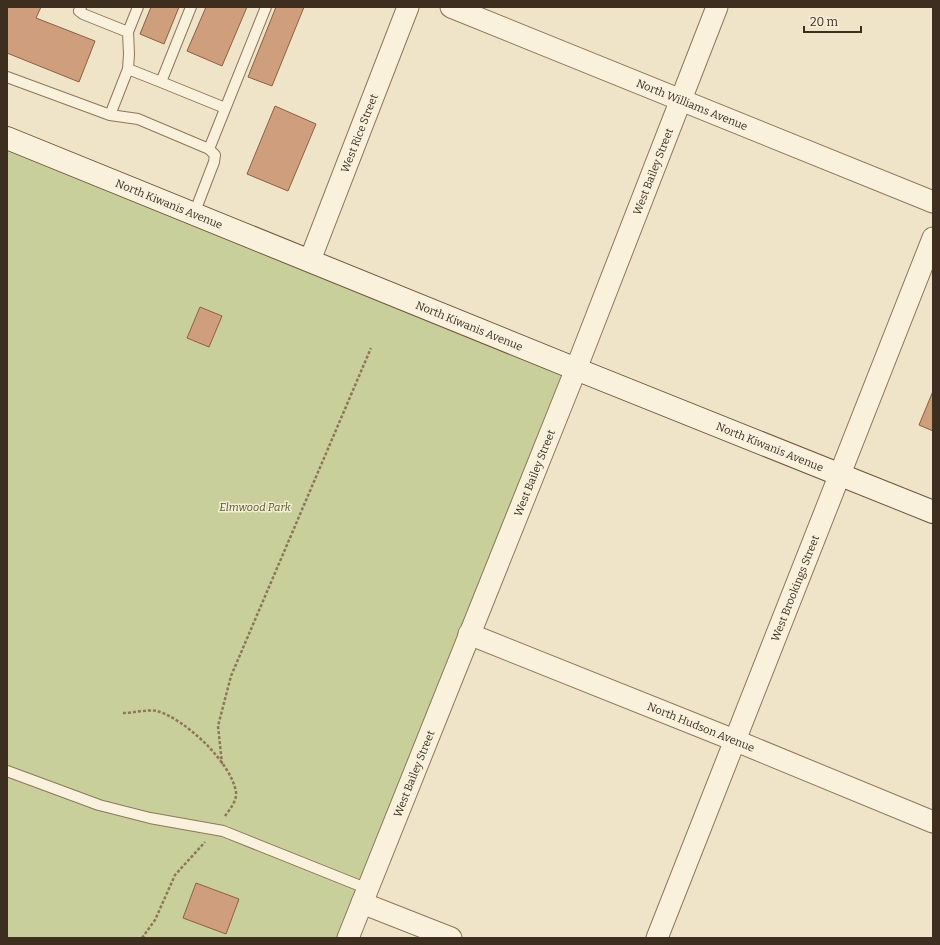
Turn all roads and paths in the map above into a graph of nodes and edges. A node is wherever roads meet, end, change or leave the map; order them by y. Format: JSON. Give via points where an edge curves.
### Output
{"nodes":[{"id":1,"x":80,"y":7,"type":"edge"},
{"id":2,"x":138,"y":7,"type":"edge"},
{"id":3,"x":191,"y":7,"type":"edge"},
{"id":4,"x":266,"y":7,"type":"edge"},
{"id":5,"x":408,"y":7,"type":"edge"},
{"id":6,"x":451,"y":7,"type":"edge"},
{"id":7,"x":717,"y":7,"type":"edge"},
{"id":8,"x":128,"y":32,"type":"junction"},
{"id":9,"x":128,"y":69,"type":"junction"},
{"id":10,"x":7,"y":77,"type":"edge"},
{"id":11,"x":161,"y":82,"type":"junction"},
{"id":12,"x":680,"y":101,"type":"junction"},
{"id":13,"x":226,"y":108,"type":"junction"},
{"id":14,"x":110,"y":115,"type":"junction"},
{"id":15,"x":7,"y":138,"type":"edge"},
{"id":16,"x":210,"y":149,"type":"junction"},
{"id":17,"x":933,"y":202,"type":"edge"},
{"id":18,"x":194,"y":214,"type":"junction"},
{"id":19,"x":933,"y":238,"type":"edge"},
{"id":20,"x":310,"y":260,"type":"junction"},
{"id":21,"x":371,"y":348,"type":"dead end"},
{"id":22,"x":576,"y":369,"type":"junction"},
{"id":23,"x":840,"y":474,"type":"junction"},
{"id":24,"x":933,"y":512,"type":"edge"},
{"id":25,"x":468,"y":634,"type":"junction"},
{"id":26,"x":123,"y":713,"type":"dead end"},
{"id":27,"x":734,"y":740,"type":"junction"},
{"id":28,"x":222,"y":764,"type":"junction"},
{"id":29,"x":7,"y":771,"type":"edge"},
{"id":30,"x":933,"y":822,"type":"edge"},
{"id":31,"x":214,"y":830,"type":"junction"},
{"id":32,"x":365,"y":896,"type":"junction"},
{"id":33,"x":142,"y":938,"type":"edge"},
{"id":34,"x":348,"y":938,"type":"edge"},
{"id":35,"x":451,"y":938,"type":"edge"},
{"id":36,"x":657,"y":938,"type":"edge"}],
"edges":[{"from":1,"to":8,"type":"lane","via":[[83,14]]},
{"from":2,"to":8,"type":"lane"},
{"from":3,"to":11,"type":"lane"},
{"from":4,"to":13,"type":"lane"},
{"from":5,"to":20,"type":"street","name":"West Rice Street"},
{"from":6,"to":12,"type":"street","name":"North Williams Avenue"},
{"from":7,"to":12,"type":"street","name":"West Bailey Street"},
{"from":8,"to":9,"type":"lane"},
{"from":9,"to":11,"type":"lane"},
{"from":9,"to":14,"type":"lane"},
{"from":10,"to":14,"type":"lane"},
{"from":11,"to":13,"type":"lane"},
{"from":12,"to":17,"type":"street","name":"North Williams Avenue"},
{"from":12,"to":22,"type":"street","name":"West Bailey Street"},
{"from":13,"to":16,"type":"lane"},
{"from":14,"to":16,"type":"lane","via":[[138,119]]},
{"from":15,"to":18,"type":"main road","name":"North Kiwanis Avenue"},
{"from":16,"to":18,"type":"lane","via":[[215,155],[214,162]]},
{"from":18,"to":20,"type":"main road","name":"North Kiwanis Avenue"},
{"from":19,"to":23,"type":"street","name":"West Brookings Street"},
{"from":20,"to":22,"type":"main road","name":"North Kiwanis Avenue"},
{"from":21,"to":28,"type":"path","via":[[232,676],[218,726]]},
{"from":22,"to":23,"type":"main road","name":"North Kiwanis Avenue"},
{"from":22,"to":25,"type":"street","name":"West Bailey Street"},
{"from":23,"to":24,"type":"main road","name":"North Kiwanis Avenue"},
{"from":23,"to":27,"type":"street","name":"West Brookings Street"},
{"from":25,"to":27,"type":"street","name":"North Hudson Avenue"},
{"from":25,"to":32,"type":"street","name":"West Bailey Street"},
{"from":26,"to":28,"type":"path","via":[[155,711],[176,719],[213,751]]},
{"from":27,"to":30,"type":"street","name":"North Hudson Avenue"},
{"from":27,"to":36,"type":"street","name":"West Brookings Street"},
{"from":28,"to":31,"type":"path","via":[[236,792],[234,805]]},
{"from":29,"to":31,"type":"lane","via":[[99,805]]},
{"from":31,"to":32,"type":"lane","via":[[223,831]]},
{"from":31,"to":33,"type":"path","via":[[195,855],[175,875],[155,920]]},
{"from":32,"to":34,"type":"street","name":"West Bailey Street"},
{"from":32,"to":35,"type":"street"}]}
